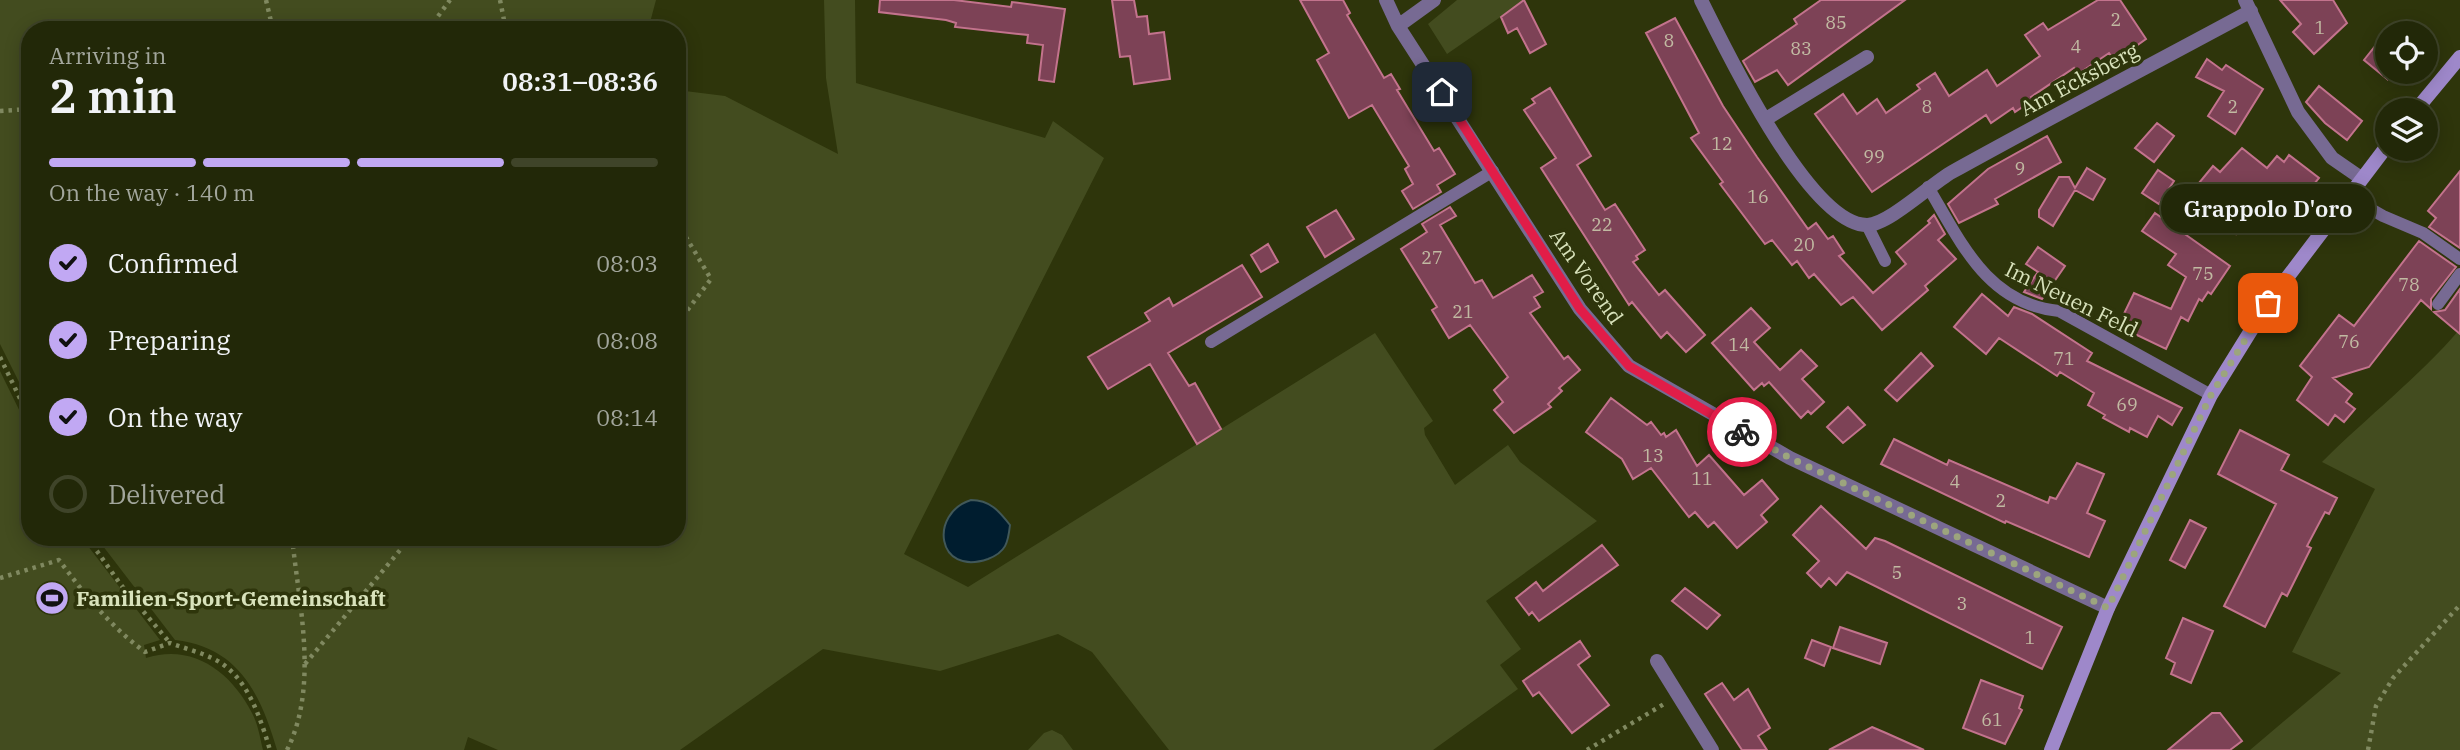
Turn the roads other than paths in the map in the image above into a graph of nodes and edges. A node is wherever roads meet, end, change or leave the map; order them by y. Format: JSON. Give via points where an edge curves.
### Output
{"nodes":[{"id":1,"x":1387,"y":0,"type":"edge"},
{"id":2,"x":1434,"y":0,"type":"edge"},
{"id":3,"x":1701,"y":0,"type":"edge"},
{"id":4,"x":2248,"y":6,"type":"edge"},
{"id":5,"x":1398,"y":26,"type":"junction"},
{"id":6,"x":1867,"y":57,"type":"dead end"},
{"id":7,"x":2460,"y":57,"type":"edge"},
{"id":8,"x":2426,"y":98,"type":"edge"},
{"id":9,"x":1766,"y":119,"type":"junction"},
{"id":10,"x":2375,"y":161,"type":"edge"},
{"id":11,"x":1493,"y":171,"type":"junction"},
{"id":12,"x":2361,"y":178,"type":"junction"},
{"id":13,"x":1927,"y":187,"type":"junction"},
{"id":14,"x":2348,"y":196,"type":"junction"},
{"id":15,"x":1867,"y":225,"type":"junction"},
{"id":16,"x":2460,"y":259,"type":"edge"},
{"id":17,"x":1885,"y":261,"type":"dead end"},
{"id":18,"x":2460,"y":274,"type":"edge"},
{"id":19,"x":2438,"y":304,"type":"dead end"},
{"id":20,"x":1211,"y":342,"type":"dead end"},
{"id":21,"x":2211,"y":395,"type":"junction"},
{"id":22,"x":2108,"y":608,"type":"junction"},
{"id":23,"x":1657,"y":661,"type":"dead end"},
{"id":24,"x":1712,"y":750,"type":"edge"},
{"id":25,"x":2051,"y":750,"type":"edge"}],
"edges":[{"from":1,"to":5,"type":"street","name":"Am Vorend"},
{"from":2,"to":5,"type":"street"},
{"from":3,"to":9,"type":"street"},
{"from":4,"to":12,"type":"street","via":[[2298,112],[2332,158]]},
{"from":4,"to":13,"type":"street","name":"Am Ecksberg"},
{"from":5,"to":11,"type":"street","name":"Am Vorend"},
{"from":6,"to":9,"type":"street"},
{"from":7,"to":8,"type":"main road"},
{"from":9,"to":15,"type":"street","via":[[1779,146],[1811,188],[1836,210]]},
{"from":10,"to":12,"type":"main road"},
{"from":11,"to":20,"type":"lane"},
{"from":11,"to":22,"type":"street","name":"Am Vorend","via":[[1580,309],[1629,366],[1790,458]]},
{"from":12,"to":14,"type":"main road"},
{"from":13,"to":15,"type":"street","via":[[1882,221]]},
{"from":13,"to":21,"type":"lane","name":"Im Neuen Feld","via":[[1974,264],[1994,286],[2040,310],[2059,311]]},
{"from":14,"to":16,"type":"lane","via":[[2423,233]]},
{"from":14,"to":21,"type":"main road","via":[[2268,303]]},
{"from":15,"to":17,"type":"lane"},
{"from":18,"to":19,"type":"lane"},
{"from":21,"to":22,"type":"main road"},
{"from":22,"to":25,"type":"main road"},
{"from":23,"to":24,"type":"street"}]}
